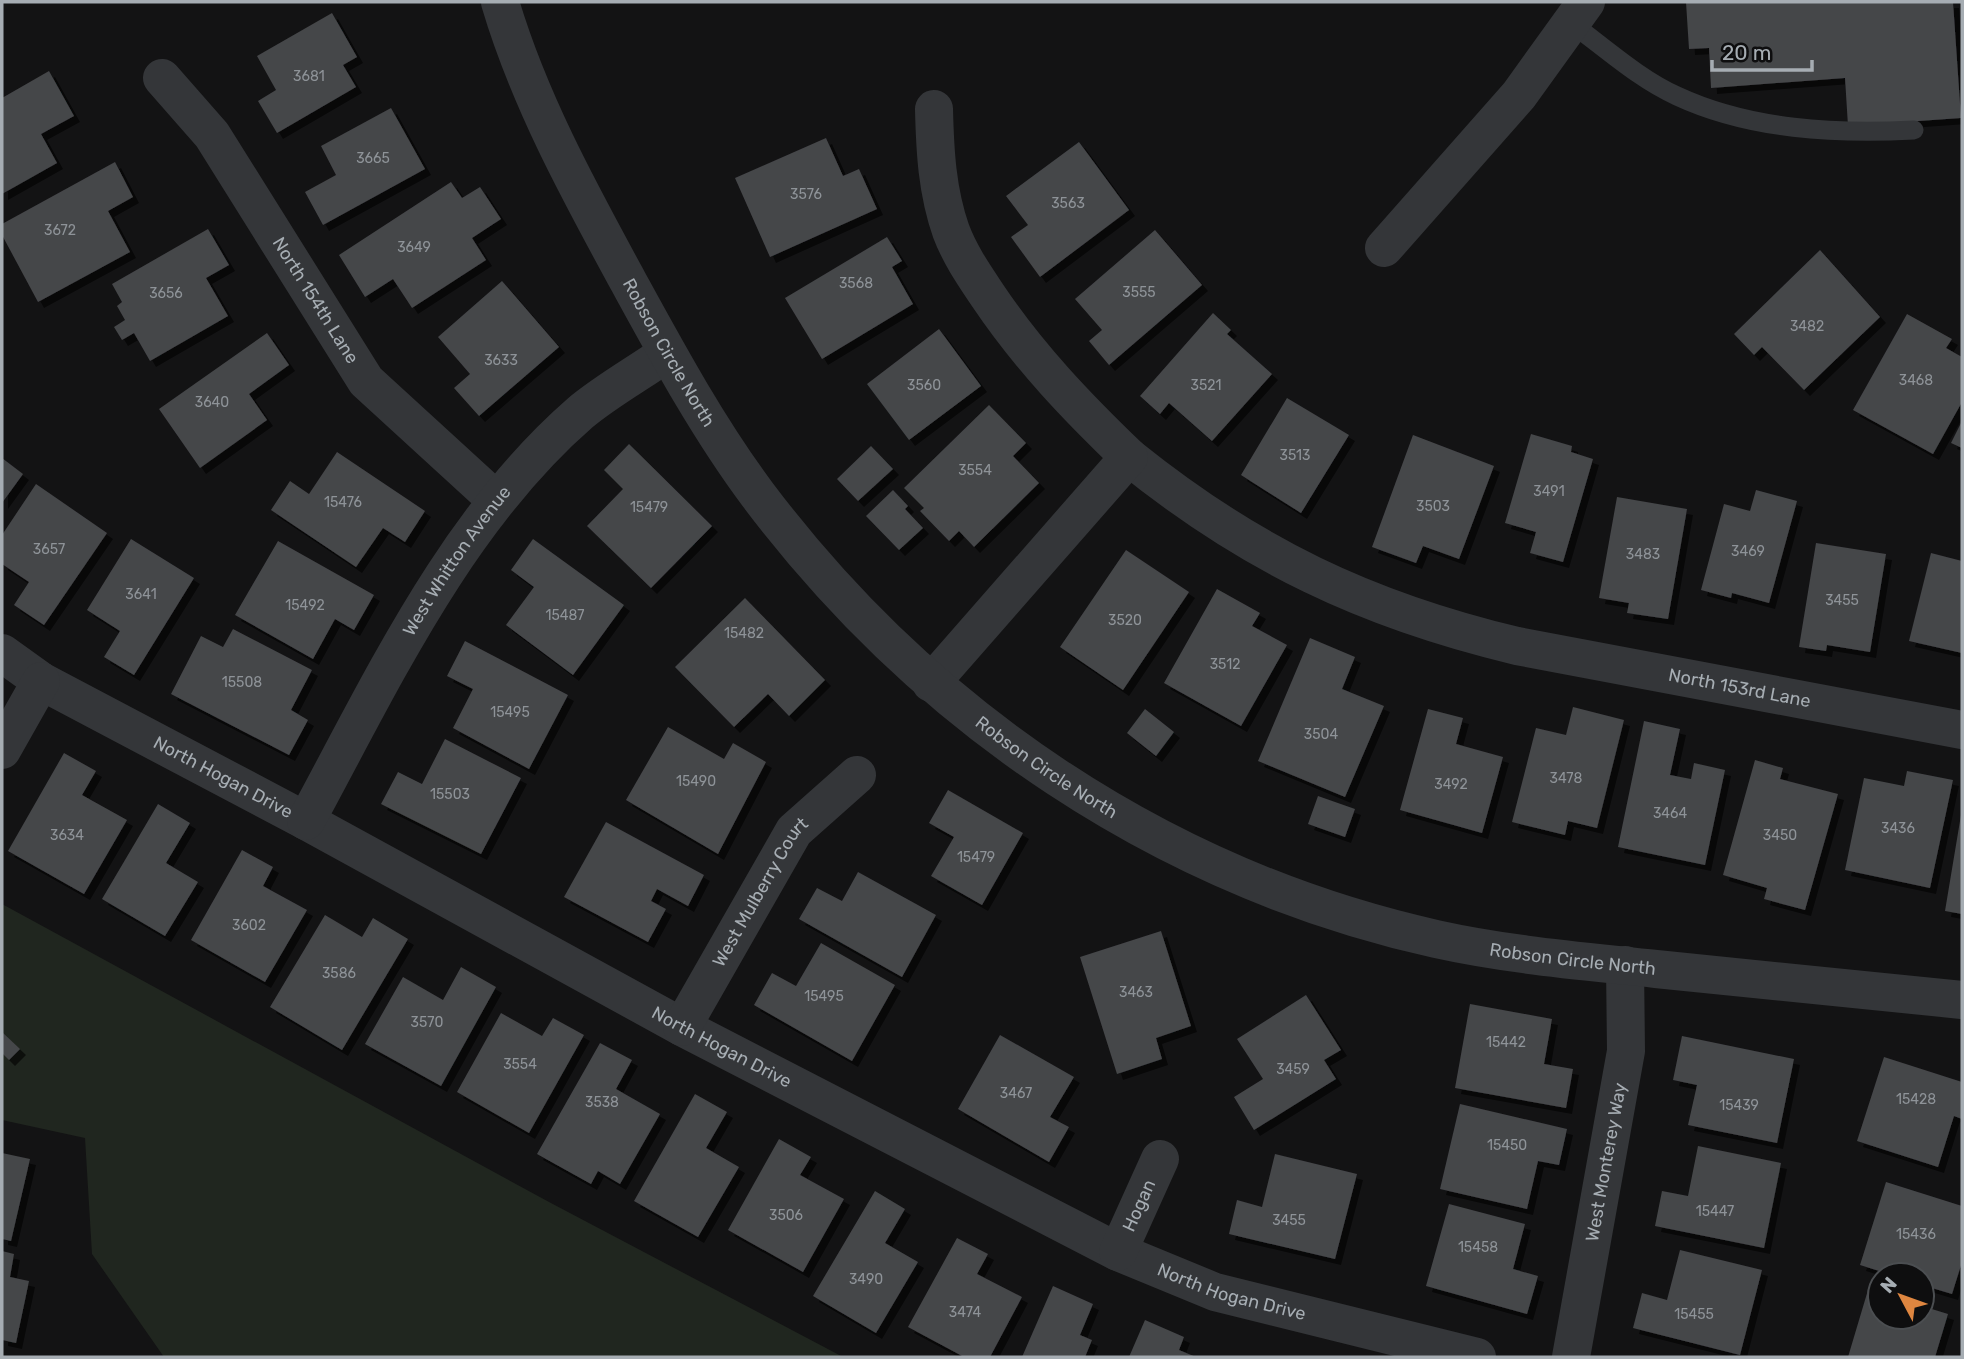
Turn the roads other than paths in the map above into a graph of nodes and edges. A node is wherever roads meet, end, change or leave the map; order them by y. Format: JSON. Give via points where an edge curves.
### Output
{"nodes":[{"id":1,"x":500,"y":2,"type":"edge"},
{"id":2,"x":1579,"y":8,"type":"edge"},
{"id":3,"x":162,"y":78,"type":"dead end"},
{"id":4,"x":934,"y":109,"type":"dead end"},
{"id":5,"x":1914,"y":130,"type":"dead end"},
{"id":6,"x":1384,"y":248,"type":"dead end"},
{"id":7,"x":667,"y":353,"type":"junction"},
{"id":8,"x":1129,"y":457,"type":"junction"},
{"id":9,"x":496,"y":500,"type":"junction"},
{"id":10,"x":2,"y":653,"type":"edge"},
{"id":11,"x":41,"y":681,"type":"junction"},
{"id":12,"x":931,"y":683,"type":"junction"},
{"id":13,"x":1962,"y":730,"type":"edge"},
{"id":14,"x":2,"y":750,"type":"edge"},
{"id":15,"x":857,"y":775,"type":"dead end"},
{"id":16,"x":306,"y":821,"type":"junction"},
{"id":17,"x":1625,"y":965,"type":"junction"},
{"id":18,"x":1962,"y":1000,"type":"edge"},
{"id":19,"x":682,"y":1027,"type":"junction"},
{"id":20,"x":1160,"y":1159,"type":"dead end"},
{"id":21,"x":1118,"y":1252,"type":"junction"},
{"id":22,"x":1477,"y":1357,"type":"edge"},
{"id":23,"x":1571,"y":1357,"type":"edge"}],
"edges":[{"from":1,"to":7,"type":"street","name":"Robson Circle North","via":[[552,135]]},
{"from":2,"to":5,"type":"lane","via":[[1674,95],[1705,108],[1809,130]]},
{"from":2,"to":6,"type":"street","via":[[1519,94]]},
{"from":3,"to":9,"type":"street","name":"North 154th Lane","via":[[212,135],[366,381]]},
{"from":4,"to":8,"type":"street","name":"North 153rd Lane","via":[[936,170],[960,251],[1044,371]]},
{"from":7,"to":9,"type":"street","name":"West Whitton Avenue","via":[[580,413]]},
{"from":7,"to":12,"type":"street","name":"Robson Circle North","via":[[757,493],[821,574]]},
{"from":8,"to":12,"type":"street"},
{"from":8,"to":13,"type":"street","name":"North 153rd Lane","via":[[1254,546],[1316,579],[1445,629]]},
{"from":9,"to":16,"type":"street","name":"West Whitton Avenue","via":[[396,655]]},
{"from":10,"to":11,"type":"street","name":"North Hogan Drive"},
{"from":11,"to":14,"type":"street"},
{"from":11,"to":16,"type":"street","name":"North Hogan Drive"},
{"from":12,"to":17,"type":"street","name":"Robson Circle North","via":[[979,724],[1087,800],[1237,876],[1302,902],[1438,940]]},
{"from":15,"to":19,"type":"street","name":"West Mulberry Court","via":[[794,831]]},
{"from":16,"to":19,"type":"street","name":"North Hogan Drive"},
{"from":17,"to":18,"type":"street","name":"Robson Circle North"},
{"from":17,"to":23,"type":"street","name":"West Monterey Way","via":[[1626,1051]]},
{"from":19,"to":21,"type":"street","name":"North Hogan Drive"},
{"from":20,"to":21,"type":"street","name":"Hogan"},
{"from":21,"to":22,"type":"street","name":"North Hogan Drive","via":[[1215,1292]]}]}
